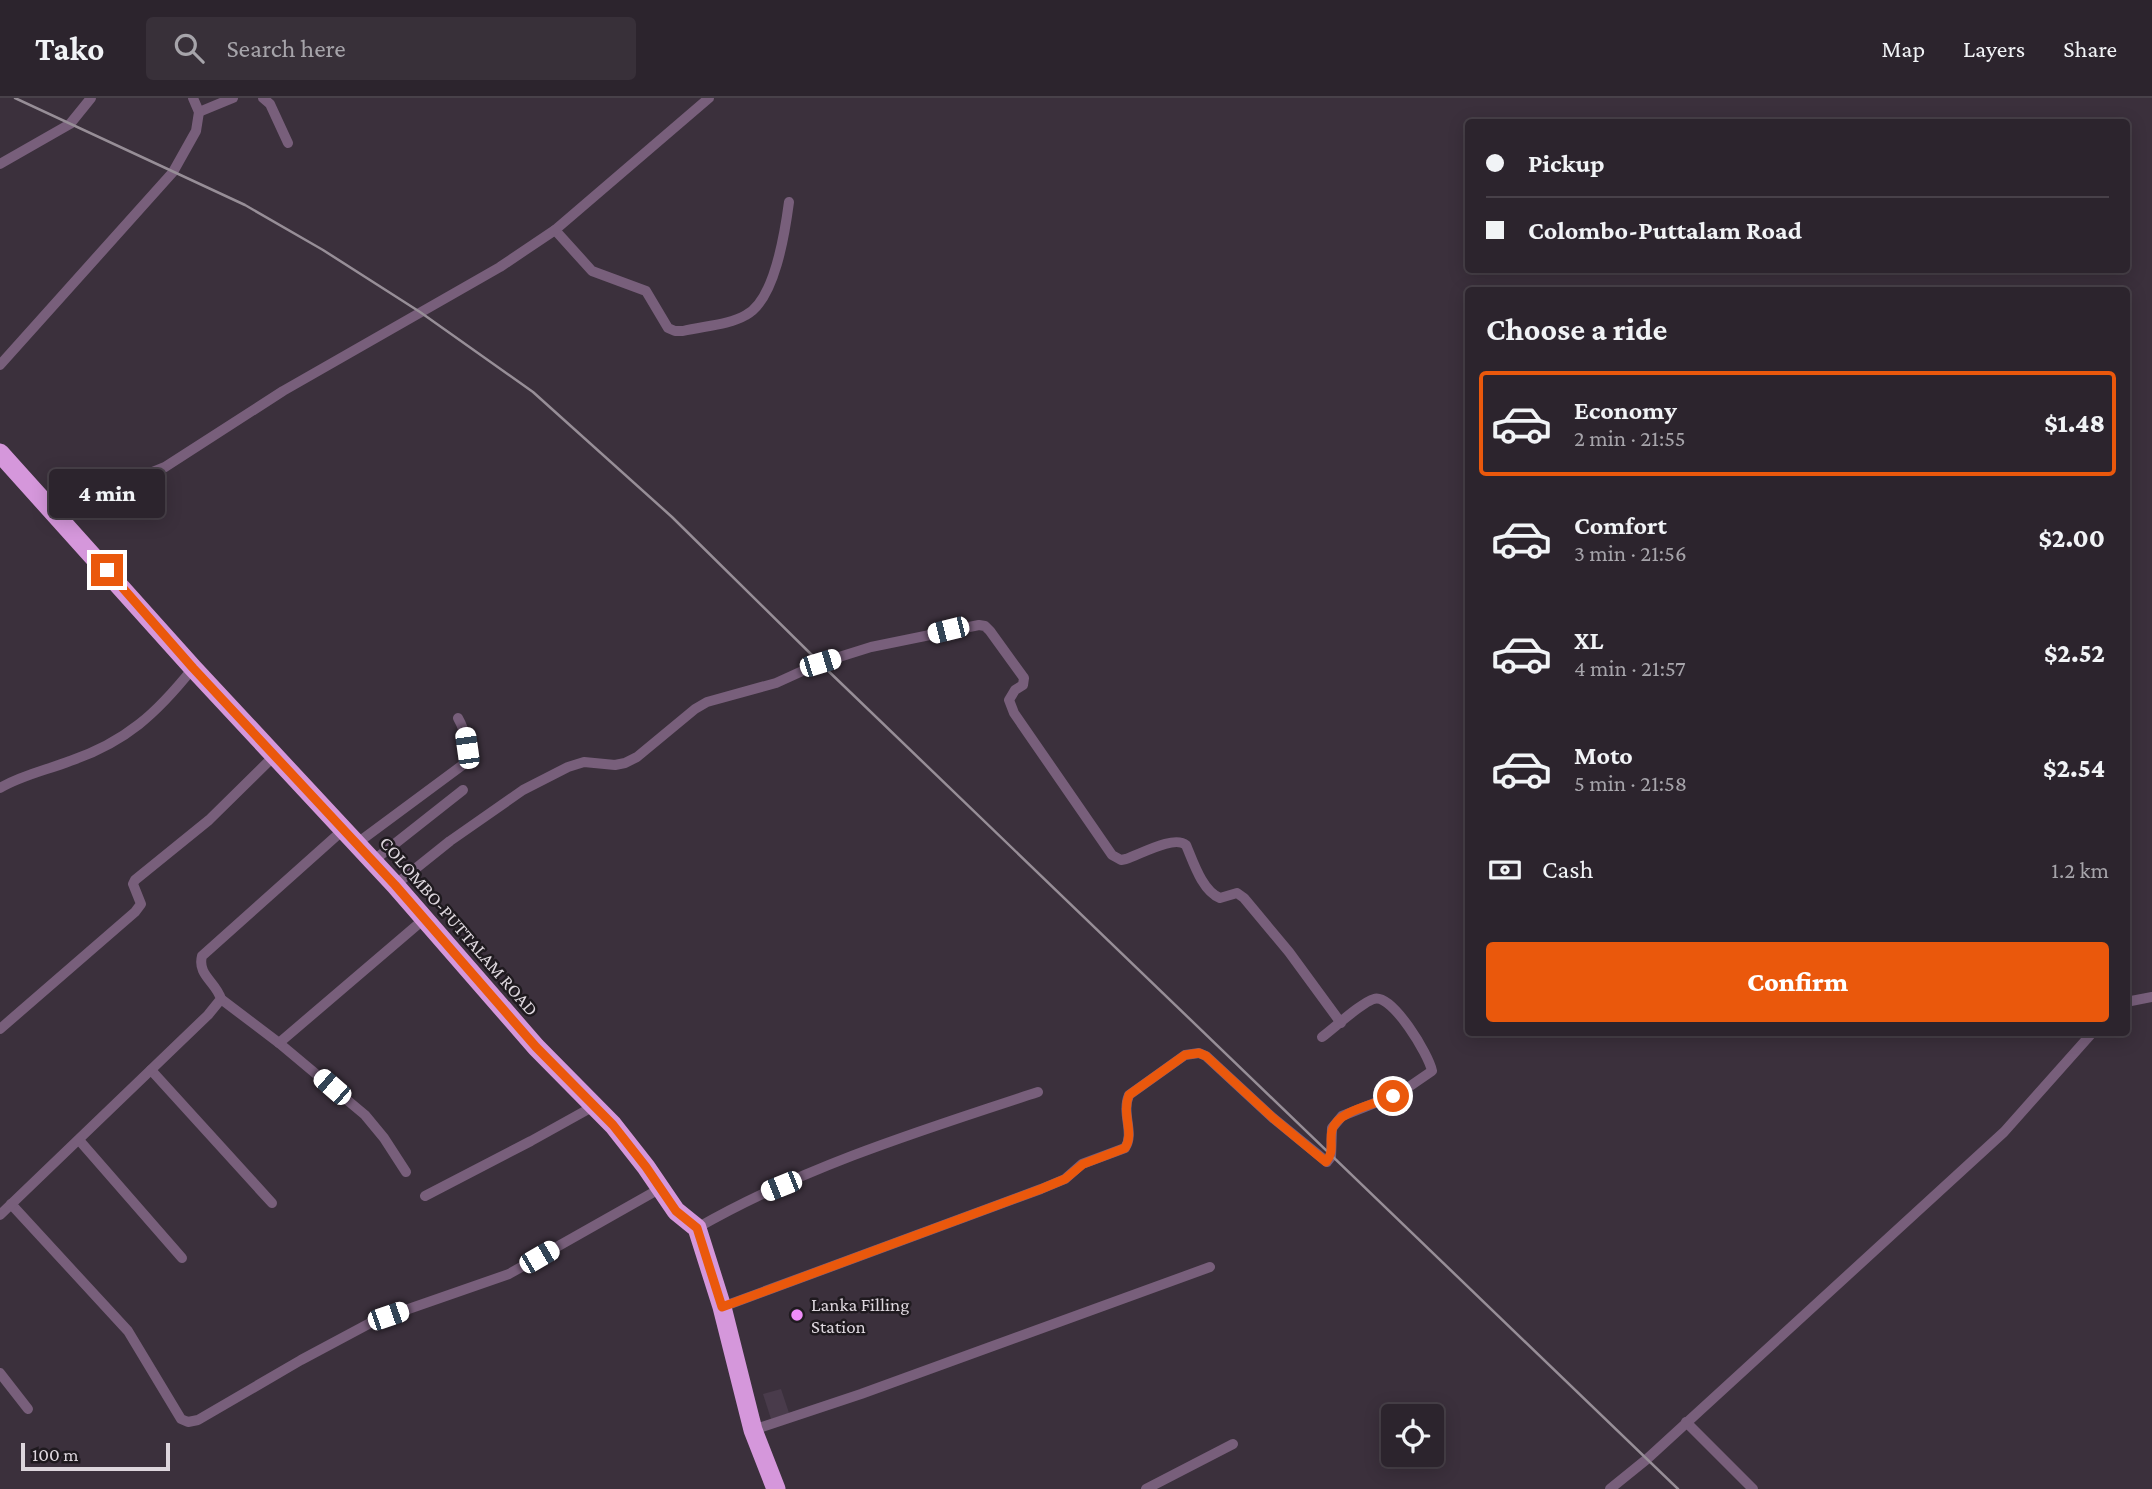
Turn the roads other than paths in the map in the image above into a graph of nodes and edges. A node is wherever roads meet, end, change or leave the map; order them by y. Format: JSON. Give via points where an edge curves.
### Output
{"nodes":[{"id":1,"x":91,"y":98,"type":"edge"},
{"id":2,"x":193,"y":98,"type":"edge"},
{"id":3,"x":233,"y":98,"type":"edge"},
{"id":4,"x":263,"y":98,"type":"edge"},
{"id":5,"x":709,"y":98,"type":"edge"},
{"id":6,"x":199,"y":112,"type":"junction"},
{"id":7,"x":288,"y":143,"type":"dead end"},
{"id":8,"x":0,"y":164,"type":"edge"},
{"id":9,"x":789,"y":202,"type":"dead end"},
{"id":10,"x":555,"y":230,"type":"junction"},
{"id":11,"x":0,"y":365,"type":"edge"},
{"id":12,"x":0,"y":453,"type":"edge"},
{"id":13,"x":55,"y":512,"type":"junction"},
{"id":14,"x":193,"y":668,"type":"junction"},
{"id":15,"x":458,"y":718,"type":"dead end"},
{"id":16,"x":274,"y":756,"type":"junction"},
{"id":17,"x":0,"y":788,"type":"edge"},
{"id":18,"x":463,"y":790,"type":"dead end"},
{"id":19,"x":350,"y":837,"type":"junction"},
{"id":20,"x":373,"y":861,"type":"junction"},
{"id":21,"x":395,"y":885,"type":"junction"},
{"id":22,"x":423,"y":920,"type":"junction"},
{"id":23,"x":2152,"y":997,"type":"edge"},
{"id":24,"x":221,"y":999,"type":"junction"},
{"id":25,"x":2130,"y":1001,"type":"edge"},
{"id":26,"x":1341,"y":1023,"type":"junction"},
{"id":27,"x":0,"y":1029,"type":"edge"},
{"id":28,"x":2088,"y":1036,"type":"edge"},
{"id":29,"x":1322,"y":1037,"type":"dead end"},
{"id":30,"x":279,"y":1043,"type":"junction"},
{"id":31,"x":151,"y":1070,"type":"junction"},
{"id":32,"x":1038,"y":1092,"type":"dead end"},
{"id":33,"x":594,"y":1106,"type":"junction"},
{"id":34,"x":79,"y":1140,"type":"junction"},
{"id":35,"x":406,"y":1172,"type":"dead end"},
{"id":36,"x":661,"y":1188,"type":"junction"},
{"id":37,"x":425,"y":1196,"type":"dead end"},
{"id":38,"x":272,"y":1203,"type":"dead end"},
{"id":39,"x":11,"y":1204,"type":"junction"},
{"id":40,"x":0,"y":1215,"type":"edge"},
{"id":41,"x":697,"y":1228,"type":"junction"},
{"id":42,"x":182,"y":1258,"type":"dead end"},
{"id":43,"x":1210,"y":1267,"type":"dead end"},
{"id":44,"x":722,"y":1307,"type":"junction"},
{"id":45,"x":0,"y":1373,"type":"edge"},
{"id":46,"x":28,"y":1409,"type":"dead end"},
{"id":47,"x":1686,"y":1422,"type":"junction"},
{"id":48,"x":753,"y":1430,"type":"junction"},
{"id":49,"x":1233,"y":1444,"type":"dead end"},
{"id":50,"x":776,"y":1489,"type":"edge"},
{"id":51,"x":1146,"y":1489,"type":"edge"},
{"id":52,"x":1611,"y":1489,"type":"edge"},
{"id":53,"x":1753,"y":1489,"type":"edge"}],
"edges":[{"from":1,"to":8,"type":"street","via":[[70,124]]},
{"from":2,"to":6,"type":"street"},
{"from":3,"to":6,"type":"street"},
{"from":4,"to":7,"type":"street"},
{"from":5,"to":10,"type":"street"},
{"from":6,"to":11,"type":"street","via":[[196,131],[173,172]]},
{"from":9,"to":10,"type":"street","via":[[781,253],[760,303],[744,317],[683,331],[668,328],[646,291],[592,271]]},
{"from":10,"to":13,"type":"street","via":[[500,267],[283,391],[165,467]]},
{"from":12,"to":13,"type":"highway","name":"COLOMBO-PUTTALAM ROAD"},
{"from":13,"to":14,"type":"highway","name":"COLOMBO-PUTTALAM ROAD"},
{"from":14,"to":16,"type":"highway","name":"COLOMBO-PUTTALAM ROAD"},
{"from":14,"to":17,"type":"street","via":[[165,703],[126,734]]},
{"from":15,"to":19,"type":"street","via":[[467,748],[464,764]]},
{"from":16,"to":19,"type":"highway","name":"COLOMBO-PUTTALAM ROAD"},
{"from":16,"to":27,"type":"street","via":[[209,820],[135,880],[141,904],[135,912]]},
{"from":18,"to":20,"type":"street"},
{"from":19,"to":20,"type":"highway","name":"COLOMBO-PUTTALAM ROAD"},
{"from":19,"to":24,"type":"street","via":[[202,956],[202,972]]},
{"from":20,"to":21,"type":"highway","name":"COLOMBO-PUTTALAM ROAD"},
{"from":21,"to":22,"type":"highway","name":"COLOMBO-PUTTALAM ROAD"},
{"from":21,"to":26,"type":"street","via":[[523,790],[584,762],[625,763],[707,702],[776,683],[871,647],[979,625],[990,631],[1024,678],[1009,700],[1014,713],[1112,855],[1126,859],[1182,841],[1213,894],[1220,898],[1237,893],[1244,898]]},
{"from":22,"to":30,"type":"street"},
{"from":22,"to":33,"type":"highway","name":"COLOMBO-PUTTALAM ROAD"},
{"from":23,"to":25,"type":"street"},
{"from":24,"to":30,"type":"street"},
{"from":24,"to":31,"type":"street"},
{"from":26,"to":29,"type":"street"},
{"from":26,"to":44,"type":"street","via":[[1371,1000],[1386,1000],[1407,1025],[1432,1070],[1400,1093],[1342,1116],[1332,1128],[1331,1157],[1326,1162],[1206,1056],[1189,1054],[1129,1095],[1125,1148],[1083,1164],[1065,1179],[1041,1189]]},
{"from":28,"to":47,"type":"street","via":[[2004,1132]]},
{"from":30,"to":35,"type":"street","via":[[365,1115]]},
{"from":31,"to":34,"type":"street"},
{"from":31,"to":38,"type":"street"},
{"from":32,"to":41,"type":"street","via":[[821,1169],[742,1202]]},
{"from":33,"to":36,"type":"highway","name":"COLOMBO-PUTTALAM ROAD"},
{"from":33,"to":37,"type":"street"},
{"from":34,"to":39,"type":"street"},
{"from":34,"to":42,"type":"street"},
{"from":36,"to":39,"type":"street","via":[[509,1274],[374,1321],[188,1422],[181,1419],[128,1331]]},
{"from":36,"to":41,"type":"highway","name":"COLOMBO-PUTTALAM ROAD","via":[[676,1211]]},
{"from":39,"to":40,"type":"street"},
{"from":41,"to":44,"type":"highway","name":"COLOMBO-PUTTALAM ROAD"},
{"from":43,"to":48,"type":"street"},
{"from":44,"to":48,"type":"highway","name":"COLOMBO-PUTTALAM ROAD"},
{"from":45,"to":46,"type":"street"},
{"from":47,"to":52,"type":"street"},
{"from":47,"to":53,"type":"street"},
{"from":48,"to":50,"type":"highway","name":"COLOMBO-PUTTALAM ROAD"},
{"from":49,"to":51,"type":"street"}]}
